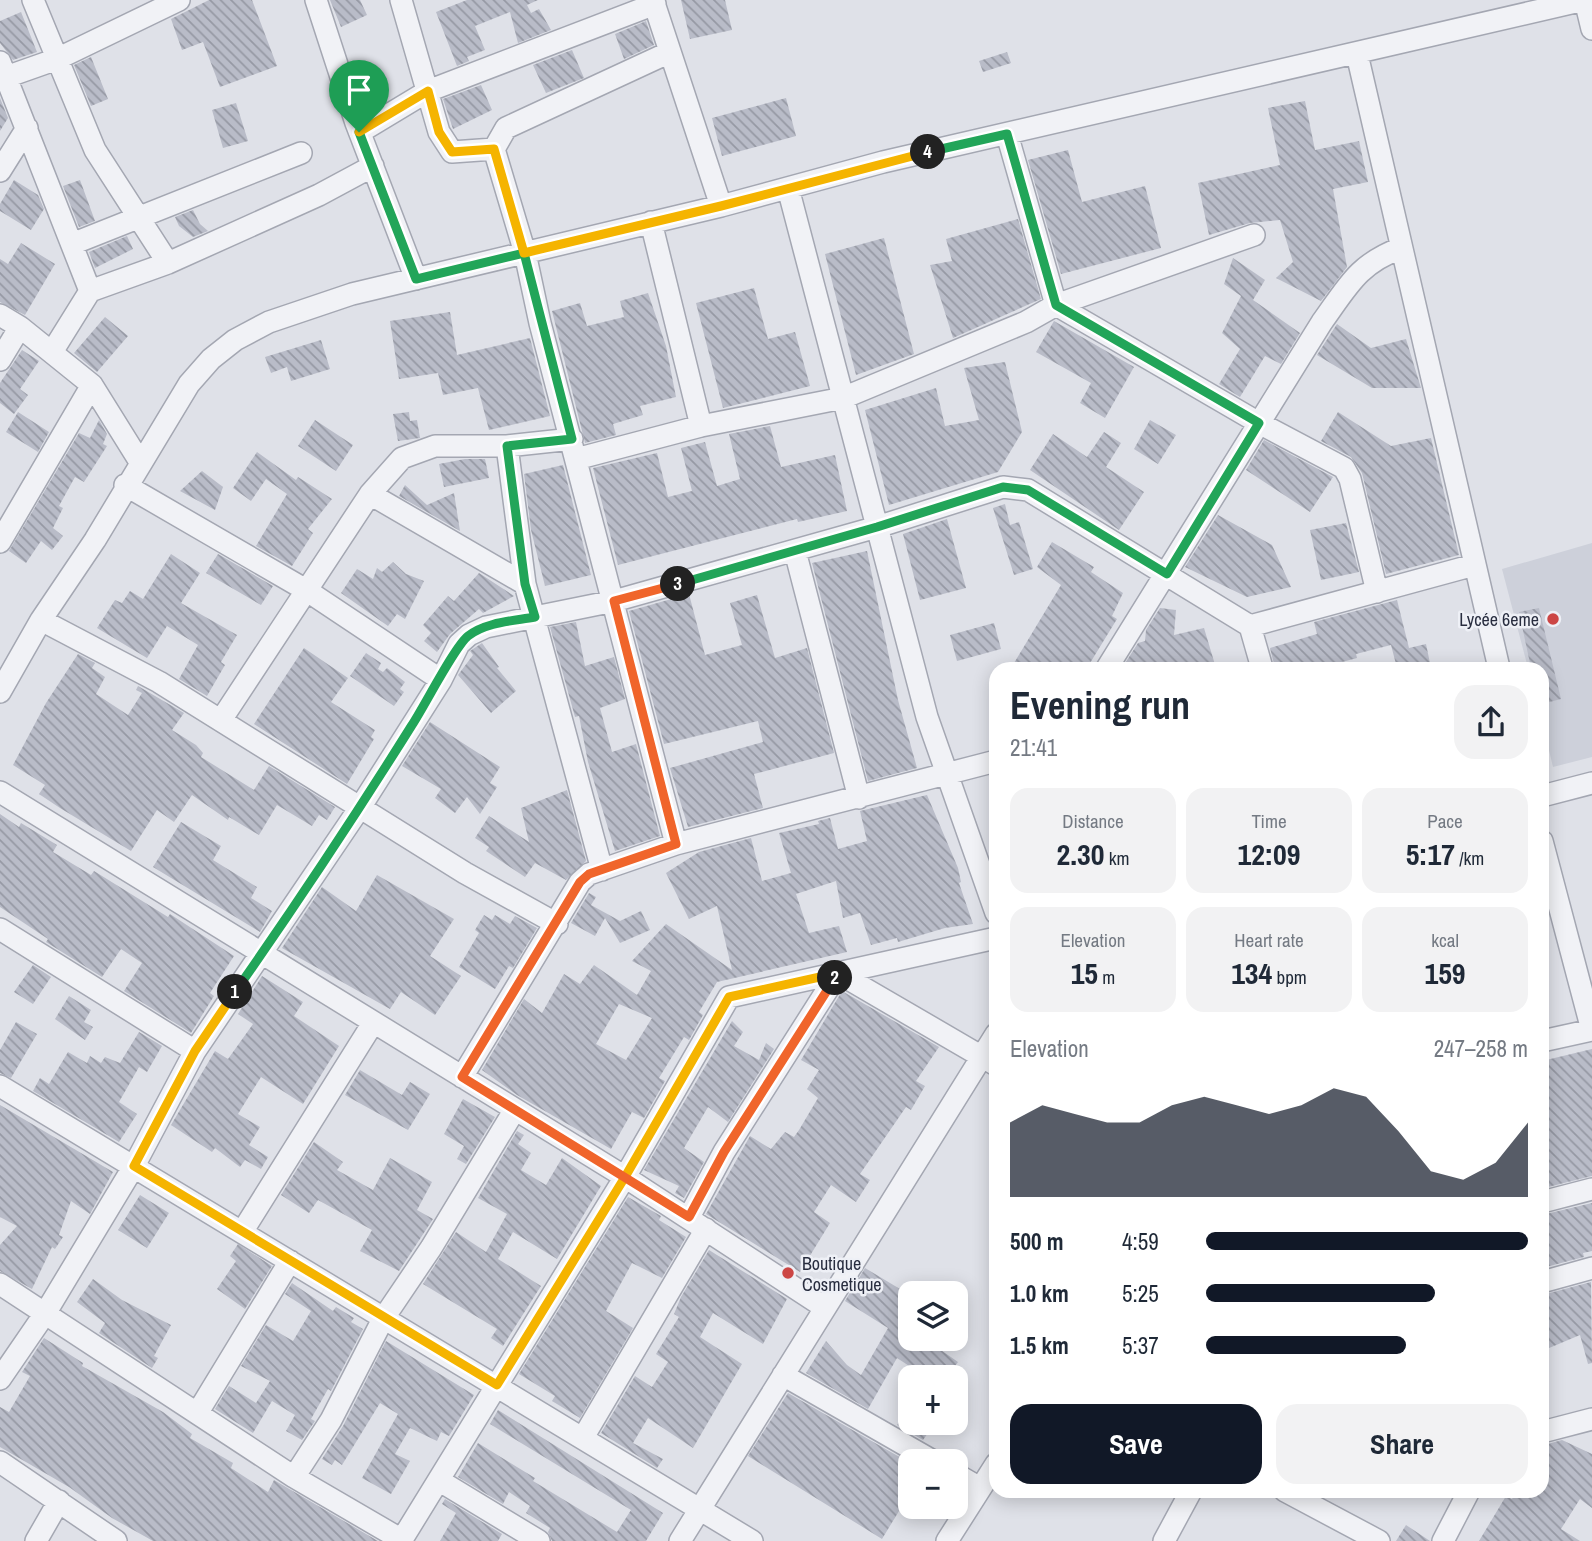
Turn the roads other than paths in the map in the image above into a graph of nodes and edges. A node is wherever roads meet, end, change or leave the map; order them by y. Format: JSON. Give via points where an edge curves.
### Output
{"nodes":[{"id":1,"x":33,"y":0,"type":"edge"},
{"id":2,"x":178,"y":0,"type":"edge"},
{"id":3,"x":316,"y":0,"type":"edge"},
{"id":4,"x":401,"y":0,"type":"edge"},
{"id":5,"x":1585,"y":0,"type":"edge"},
{"id":6,"x":654,"y":2,"type":"edge"},
{"id":7,"x":1592,"y":29,"type":"edge"},
{"id":8,"x":670,"y":52,"type":"junction"},
{"id":9,"x":1357,"y":54,"type":"junction"},
{"id":10,"x":57,"y":58,"type":"junction"},
{"id":11,"x":3,"y":70,"type":"edge"},
{"id":12,"x":428,"y":91,"type":"junction"},
{"id":13,"x":27,"y":128,"type":"junction"},
{"id":14,"x":359,"y":132,"type":"junction"},
{"id":15,"x":1007,"y":134,"type":"junction"},
{"id":16,"x":494,"y":149,"type":"junction"},
{"id":17,"x":301,"y":153,"type":"dead end"},
{"id":18,"x":373,"y":166,"type":"junction"},
{"id":19,"x":0,"y":172,"type":"edge"},
{"id":20,"x":789,"y":188,"type":"junction"},
{"id":21,"x":721,"y":206,"type":"junction"},
{"id":22,"x":137,"y":217,"type":"junction"},
{"id":23,"x":651,"y":222,"type":"junction"},
{"id":24,"x":1254,"y":235,"type":"dead end"},
{"id":25,"x":72,"y":244,"type":"junction"},
{"id":26,"x":1401,"y":248,"type":"junction"},
{"id":27,"x":524,"y":253,"type":"junction"},
{"id":28,"x":168,"y":263,"type":"junction"},
{"id":29,"x":416,"y":279,"type":"junction"},
{"id":30,"x":90,"y":291,"type":"junction"},
{"id":31,"x":1056,"y":305,"type":"junction"},
{"id":32,"x":0,"y":315,"type":"edge"},
{"id":33,"x":20,"y":327,"type":"junction"},
{"id":34,"x":52,"y":352,"type":"junction"},
{"id":35,"x":0,"y":360,"type":"edge"},
{"id":36,"x":92,"y":385,"type":"junction"},
{"id":37,"x":843,"y":398,"type":"junction"},
{"id":38,"x":1259,"y":423,"type":"junction"},
{"id":39,"x":701,"y":426,"type":"junction"},
{"id":40,"x":507,"y":446,"type":"junction"},
{"id":41,"x":574,"y":449,"type":"junction"},
{"id":42,"x":140,"y":462,"type":"junction"},
{"id":43,"x":125,"y":485,"type":"junction"},
{"id":44,"x":370,"y":494,"type":"junction"},
{"id":45,"x":877,"y":527,"type":"junction"},
{"id":46,"x":0,"y":542,"type":"edge"},
{"id":47,"x":795,"y":551,"type":"junction"},
{"id":48,"x":1474,"y":565,"type":"junction"},
{"id":49,"x":1167,"y":574,"type":"junction"},
{"id":50,"x":525,"y":584,"type":"junction"},
{"id":51,"x":306,"y":590,"type":"junction"},
{"id":52,"x":1377,"y":592,"type":"junction"},
{"id":53,"x":614,"y":601,"type":"junction"},
{"id":54,"x":535,"y":617,"type":"junction"},
{"id":55,"x":41,"y":620,"type":"junction"},
{"id":56,"x":1250,"y":626,"type":"junction"},
{"id":57,"x":1111,"y":662,"type":"edge"},
{"id":58,"x":1260,"y":662,"type":"edge"},
{"id":59,"x":1498,"y":662,"type":"edge"},
{"id":60,"x":441,"y":680,"type":"junction"},
{"id":61,"x":0,"y":692,"type":"edge"},
{"id":62,"x":221,"y":720,"type":"junction"},
{"id":63,"x":989,"y":763,"type":"edge"},
{"id":64,"x":948,"y":775,"type":"junction"},
{"id":65,"x":1592,"y":783,"type":"edge"},
{"id":66,"x":0,"y":792,"type":"edge"},
{"id":67,"x":1549,"y":794,"type":"edge"},
{"id":68,"x":859,"y":798,"type":"junction"},
{"id":69,"x":361,"y":806,"type":"junction"},
{"id":70,"x":676,"y":844,"type":"junction"},
{"id":71,"x":1549,"y":867,"type":"edge"},
{"id":72,"x":602,"y":870,"type":"junction"},
{"id":73,"x":989,"y":894,"type":"edge"},
{"id":74,"x":557,"y":924,"type":"junction"},
{"id":75,"x":0,"y":929,"type":"edge"},
{"id":76,"x":989,"y":940,"type":"edge"},
{"id":77,"x":261,"y":955,"type":"junction"},
{"id":78,"x":838,"y":973,"type":"junction"},
{"id":79,"x":373,"y":1023,"type":"junction"},
{"id":80,"x":1592,"y":1030,"type":"edge"},
{"id":81,"x":1549,"y":1039,"type":"edge"},
{"id":82,"x":195,"y":1051,"type":"junction"},
{"id":83,"x":988,"y":1061,"type":"edge"},
{"id":84,"x":462,"y":1077,"type":"junction"},
{"id":85,"x":0,"y":1086,"type":"edge"},
{"id":86,"x":514,"y":1111,"type":"junction"},
{"id":87,"x":134,"y":1166,"type":"junction"},
{"id":88,"x":625,"y":1177,"type":"junction"},
{"id":89,"x":1592,"y":1189,"type":"edge"},
{"id":90,"x":1549,"y":1200,"type":"edge"},
{"id":91,"x":697,"y":1223,"type":"junction"},
{"id":92,"x":242,"y":1232,"type":"junction"},
{"id":93,"x":290,"y":1261,"type":"junction"},
{"id":94,"x":1592,"y":1268,"type":"edge"},
{"id":95,"x":1549,"y":1280,"type":"edge"},
{"id":96,"x":0,"y":1284,"type":"edge"},
{"id":97,"x":824,"y":1307,"type":"junction"},
{"id":98,"x":46,"y":1311,"type":"junction"},
{"id":99,"x":383,"y":1319,"type":"junction"},
{"id":100,"x":783,"y":1375,"type":"junction"},
{"id":101,"x":0,"y":1379,"type":"edge"},
{"id":102,"x":497,"y":1385,"type":"junction"},
{"id":103,"x":198,"y":1412,"type":"junction"},
{"id":104,"x":1592,"y":1419,"type":"edge"},
{"id":105,"x":1549,"y":1430,"type":"edge"},
{"id":106,"x":584,"y":1436,"type":"junction"},
{"id":107,"x":912,"y":1449,"type":"edge"},
{"id":108,"x":0,"y":1462,"type":"edge"},
{"id":109,"x":989,"y":1474,"type":"edge"},
{"id":110,"x":294,"y":1477,"type":"junction"},
{"id":111,"x":440,"y":1481,"type":"junction"},
{"id":112,"x":968,"y":1481,"type":"edge"},
{"id":113,"x":980,"y":1488,"type":"junction"},
{"id":114,"x":1187,"y":1498,"type":"edge"},
{"id":115,"x":1298,"y":1498,"type":"edge"},
{"id":116,"x":1465,"y":1498,"type":"edge"},
{"id":117,"x":59,"y":1501,"type":"junction"},
{"id":118,"x":701,"y":1510,"type":"junction"},
{"id":119,"x":36,"y":1541,"type":"edge"},
{"id":120,"x":116,"y":1541,"type":"edge"},
{"id":121,"x":401,"y":1541,"type":"edge"},
{"id":122,"x":539,"y":1541,"type":"edge"},
{"id":123,"x":680,"y":1541,"type":"edge"},
{"id":124,"x":752,"y":1541,"type":"edge"},
{"id":125,"x":947,"y":1541,"type":"edge"},
{"id":126,"x":1164,"y":1541,"type":"edge"},
{"id":127,"x":1378,"y":1541,"type":"edge"},
{"id":128,"x":1443,"y":1541,"type":"edge"}],
"edges":[{"from":1,"to":10,"type":"street"},
{"from":2,"to":10,"type":"street"},
{"from":3,"to":14,"type":"street"},
{"from":4,"to":12,"type":"street"},
{"from":5,"to":7,"type":"street"},
{"from":5,"to":9,"type":"street"},
{"from":6,"to":8,"type":"street"},
{"from":6,"to":12,"type":"street"},
{"from":8,"to":16,"type":"street","via":[[506,128]]},
{"from":8,"to":21,"type":"street"},
{"from":9,"to":15,"type":"street"},
{"from":9,"to":26,"type":"street"},
{"from":10,"to":11,"type":"street"},
{"from":10,"to":22,"type":"street","via":[[95,150]]},
{"from":11,"to":13,"type":"street"},
{"from":12,"to":14,"type":"street"},
{"from":12,"to":16,"type":"street","via":[[439,132],[452,152]]},
{"from":13,"to":19,"type":"street"},
{"from":13,"to":25,"type":"street"},
{"from":14,"to":18,"type":"street"},
{"from":15,"to":20,"type":"street"},
{"from":15,"to":31,"type":"street"},
{"from":16,"to":27,"type":"street"},
{"from":17,"to":22,"type":"street"},
{"from":18,"to":28,"type":"street"},
{"from":18,"to":29,"type":"street"},
{"from":20,"to":21,"type":"street"},
{"from":20,"to":37,"type":"street"},
{"from":21,"to":23,"type":"street"},
{"from":22,"to":25,"type":"street"},
{"from":22,"to":28,"type":"street"},
{"from":23,"to":27,"type":"street"},
{"from":23,"to":39,"type":"street"},
{"from":24,"to":31,"type":"street"},
{"from":25,"to":30,"type":"street"},
{"from":26,"to":38,"type":"street","via":[[1376,257],[1361,269]]},
{"from":26,"to":48,"type":"street"},
{"from":27,"to":29,"type":"street"},
{"from":27,"to":41,"type":"street"},
{"from":28,"to":30,"type":"street"},
{"from":29,"to":42,"type":"street","via":[[304,308],[235,340],[189,384]]},
{"from":30,"to":34,"type":"street"},
{"from":31,"to":37,"type":"street","via":[[1026,322]]},
{"from":31,"to":38,"type":"street"},
{"from":32,"to":33,"type":"street"},
{"from":33,"to":34,"type":"street"},
{"from":33,"to":35,"type":"street"},
{"from":34,"to":36,"type":"street"},
{"from":36,"to":42,"type":"street"},
{"from":36,"to":46,"type":"street"},
{"from":37,"to":39,"type":"street"},
{"from":37,"to":45,"type":"street"},
{"from":38,"to":49,"type":"street"},
{"from":38,"to":52,"type":"street","via":[[1344,468]]},
{"from":39,"to":41,"type":"street"},
{"from":40,"to":41,"type":"street"},
{"from":40,"to":44,"type":"street","via":[[435,446],[402,458]]},
{"from":40,"to":50,"type":"street"},
{"from":41,"to":53,"type":"street"},
{"from":42,"to":43,"type":"street"},
{"from":43,"to":51,"type":"street"},
{"from":43,"to":55,"type":"street","via":[[95,540]]},
{"from":44,"to":50,"type":"street"},
{"from":44,"to":51,"type":"street"},
{"from":45,"to":47,"type":"street"},
{"from":45,"to":49,"type":"street","via":[[1003,487],[1016,487]]},
{"from":45,"to":64,"type":"street","via":[[927,717]]},
{"from":47,"to":53,"type":"street"},
{"from":47,"to":68,"type":"street"},
{"from":48,"to":52,"type":"street"},
{"from":48,"to":59,"type":"street"},
{"from":49,"to":56,"type":"street"},
{"from":49,"to":57,"type":"street"},
{"from":50,"to":54,"type":"street"},
{"from":51,"to":60,"type":"street"},
{"from":51,"to":62,"type":"street"},
{"from":52,"to":56,"type":"street"},
{"from":53,"to":54,"type":"street"},
{"from":53,"to":70,"type":"street"},
{"from":54,"to":60,"type":"street","via":[[469,635],[459,644]]},
{"from":54,"to":72,"type":"street"},
{"from":55,"to":61,"type":"street"},
{"from":55,"to":62,"type":"street","via":[[159,681]]},
{"from":56,"to":58,"type":"street"},
{"from":60,"to":69,"type":"street"},
{"from":62,"to":69,"type":"street"},
{"from":63,"to":64,"type":"street"},
{"from":64,"to":68,"type":"street"},
{"from":64,"to":73,"type":"street"},
{"from":65,"to":67,"type":"street"},
{"from":66,"to":77,"type":"street"},
{"from":68,"to":70,"type":"street"},
{"from":69,"to":74,"type":"street"},
{"from":69,"to":77,"type":"street"},
{"from":70,"to":72,"type":"street"},
{"from":71,"to":80,"type":"street"},
{"from":72,"to":74,"type":"street","via":[[580,882]]},
{"from":74,"to":84,"type":"street"},
{"from":75,"to":82,"type":"street"},
{"from":76,"to":78,"type":"street"},
{"from":77,"to":79,"type":"street"},
{"from":77,"to":82,"type":"street"},
{"from":78,"to":83,"type":"street"},
{"from":78,"to":88,"type":"street","via":[[729,997]]},
{"from":78,"to":91,"type":"street","via":[[724,1152]]},
{"from":79,"to":84,"type":"street"},
{"from":79,"to":92,"type":"street"},
{"from":80,"to":81,"type":"street"},
{"from":82,"to":87,"type":"street"},
{"from":83,"to":97,"type":"street"},
{"from":84,"to":86,"type":"street"},
{"from":85,"to":87,"type":"street"},
{"from":86,"to":88,"type":"street"},
{"from":86,"to":99,"type":"street"},
{"from":87,"to":92,"type":"street"},
{"from":87,"to":98,"type":"street"},
{"from":88,"to":91,"type":"street"},
{"from":88,"to":102,"type":"street"},
{"from":89,"to":90,"type":"street"},
{"from":91,"to":97,"type":"street"},
{"from":91,"to":106,"type":"street"},
{"from":92,"to":93,"type":"street"},
{"from":93,"to":99,"type":"street"},
{"from":93,"to":103,"type":"street"},
{"from":94,"to":95,"type":"street"},
{"from":96,"to":98,"type":"street"},
{"from":97,"to":100,"type":"street"},
{"from":98,"to":101,"type":"street"},
{"from":98,"to":103,"type":"street"},
{"from":99,"to":102,"type":"street"},
{"from":99,"to":110,"type":"street","via":[[331,1420]]},
{"from":100,"to":107,"type":"street"},
{"from":100,"to":118,"type":"street"},
{"from":102,"to":106,"type":"street"},
{"from":102,"to":111,"type":"street"},
{"from":103,"to":110,"type":"street"},
{"from":104,"to":105,"type":"street"},
{"from":106,"to":118,"type":"street"},
{"from":108,"to":117,"type":"street"},
{"from":109,"to":113,"type":"street"},
{"from":110,"to":121,"type":"street"},
{"from":111,"to":121,"type":"street"},
{"from":111,"to":122,"type":"street"},
{"from":112,"to":113,"type":"street"},
{"from":113,"to":125,"type":"street"},
{"from":114,"to":126,"type":"street"},
{"from":115,"to":127,"type":"street"},
{"from":116,"to":128,"type":"street"},
{"from":117,"to":119,"type":"street"},
{"from":117,"to":120,"type":"street"},
{"from":118,"to":123,"type":"street"},
{"from":118,"to":124,"type":"street"}]}
